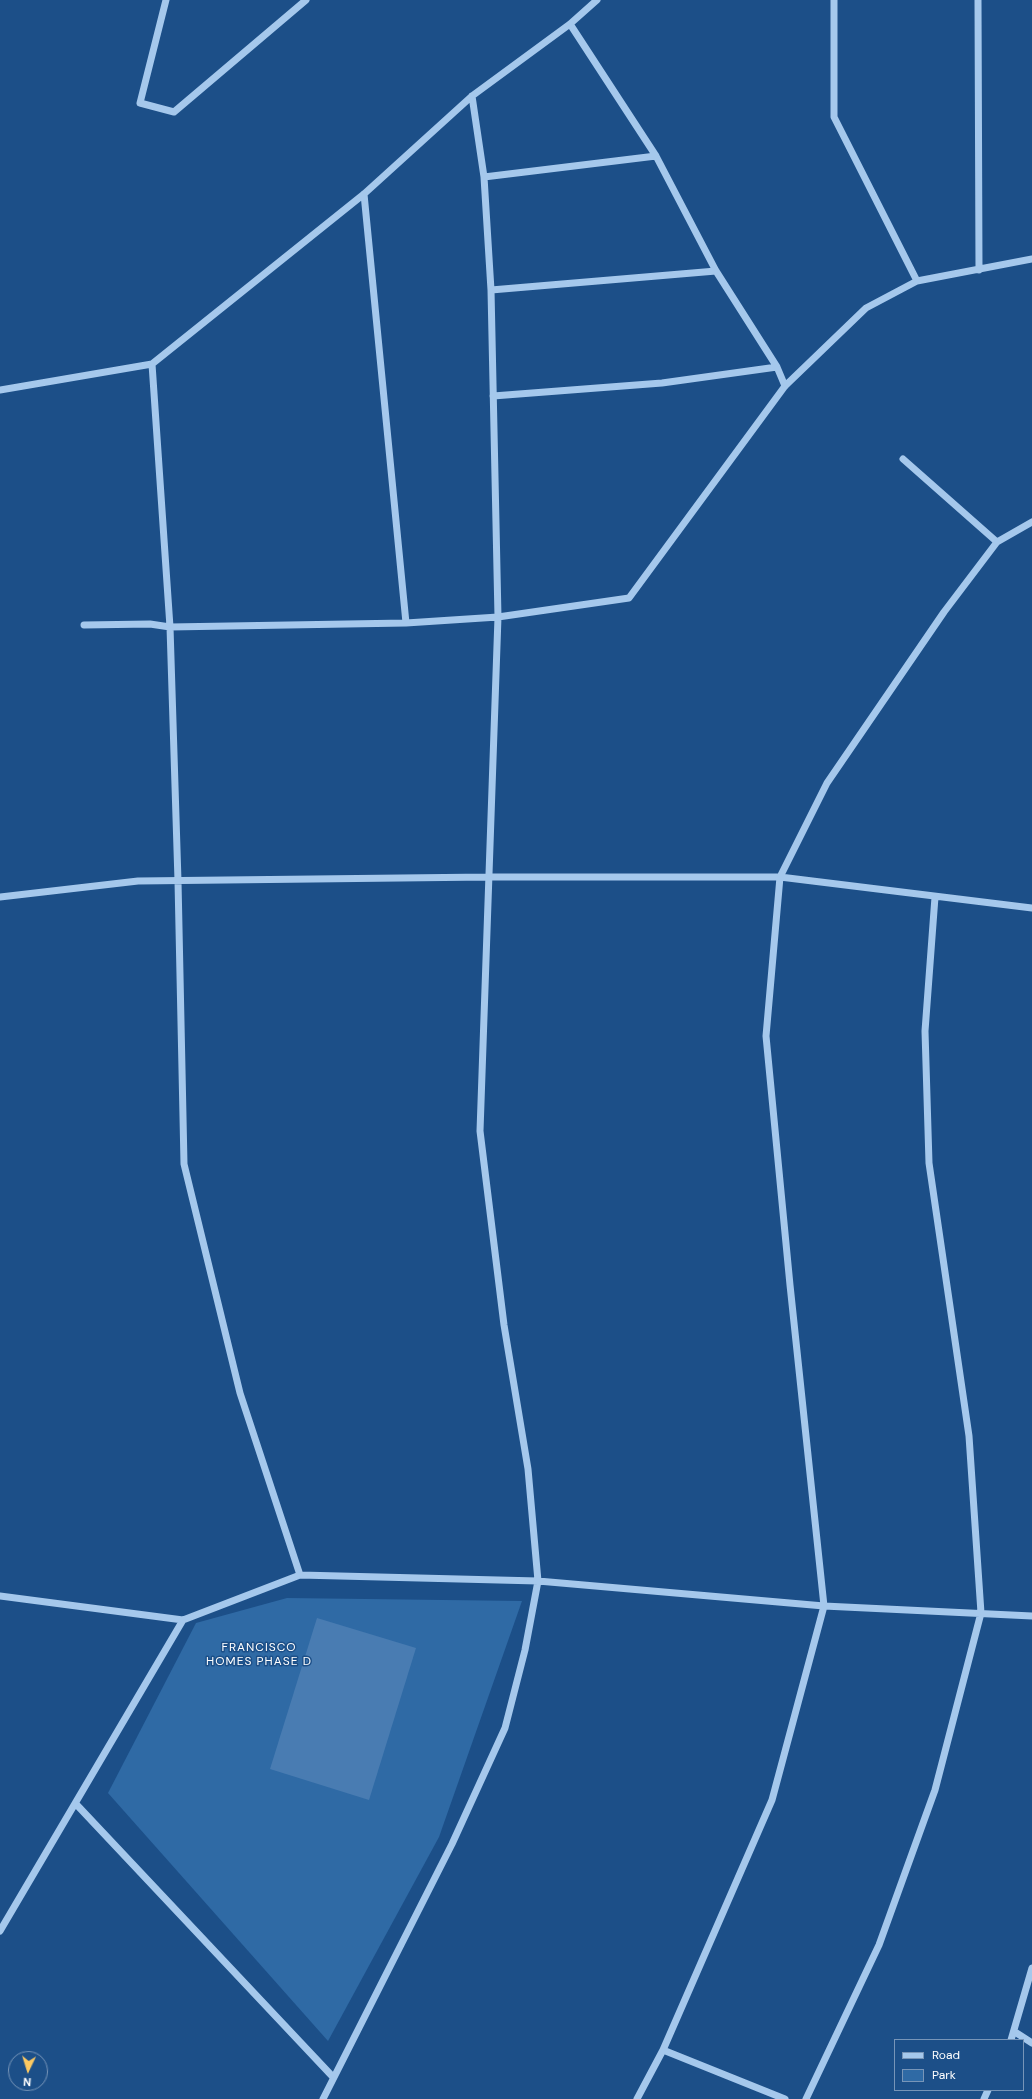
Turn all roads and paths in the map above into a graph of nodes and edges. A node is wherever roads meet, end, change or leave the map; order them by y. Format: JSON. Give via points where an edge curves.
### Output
{"nodes":[{"id":1,"x":166,"y":0,"type":"edge"},
{"id":2,"x":306,"y":0,"type":"edge"},
{"id":3,"x":598,"y":0,"type":"edge"},
{"id":4,"x":834,"y":0,"type":"edge"},
{"id":5,"x":978,"y":0,"type":"edge"},
{"id":6,"x":570,"y":24,"type":"junction"},
{"id":7,"x":472,"y":96,"type":"junction"},
{"id":8,"x":656,"y":156,"type":"junction"},
{"id":9,"x":484,"y":177,"type":"junction"},
{"id":10,"x":364,"y":194,"type":"junction"},
{"id":11,"x":1032,"y":259,"type":"edge"},
{"id":12,"x":979,"y":270,"type":"junction"},
{"id":13,"x":716,"y":272,"type":"junction"},
{"id":14,"x":916,"y":281,"type":"junction"},
{"id":15,"x":491,"y":290,"type":"junction"},
{"id":16,"x":152,"y":364,"type":"junction"},
{"id":17,"x":777,"y":367,"type":"junction"},
{"id":18,"x":785,"y":386,"type":"junction"},
{"id":19,"x":0,"y":390,"type":"edge"},
{"id":20,"x":493,"y":396,"type":"junction"},
{"id":21,"x":903,"y":459,"type":"dead end"},
{"id":22,"x":1032,"y":522,"type":"edge"},
{"id":23,"x":997,"y":542,"type":"junction"},
{"id":24,"x":498,"y":617,"type":"junction"},
{"id":25,"x":406,"y":622,"type":"junction"},
{"id":26,"x":84,"y":625,"type":"dead end"},
{"id":27,"x":170,"y":627,"type":"junction"},
{"id":28,"x":488,"y":877,"type":"junction"},
{"id":29,"x":780,"y":877,"type":"junction"},
{"id":30,"x":178,"y":881,"type":"junction"},
{"id":31,"x":0,"y":897,"type":"edge"},
{"id":32,"x":935,"y":897,"type":"junction"},
{"id":33,"x":1032,"y":908,"type":"edge"},
{"id":34,"x":300,"y":1575,"type":"junction"},
{"id":35,"x":538,"y":1580,"type":"junction"},
{"id":36,"x":0,"y":1596,"type":"edge"},
{"id":37,"x":824,"y":1606,"type":"junction"},
{"id":38,"x":981,"y":1613,"type":"junction"},
{"id":39,"x":1032,"y":1616,"type":"edge"},
{"id":40,"x":183,"y":1620,"type":"junction"},
{"id":41,"x":76,"y":1804,"type":"junction"},
{"id":42,"x":0,"y":1930,"type":"edge"},
{"id":43,"x":1032,"y":1968,"type":"edge"},
{"id":44,"x":1015,"y":2032,"type":"junction"},
{"id":45,"x":1012,"y":2039,"type":"edge"},
{"id":46,"x":1032,"y":2043,"type":"edge"},
{"id":47,"x":663,"y":2050,"type":"junction"},
{"id":48,"x":333,"y":2077,"type":"junction"},
{"id":49,"x":323,"y":2099,"type":"edge"},
{"id":50,"x":637,"y":2099,"type":"edge"},
{"id":51,"x":785,"y":2099,"type":"edge"},
{"id":52,"x":806,"y":2099,"type":"edge"}],
"edges":[{"from":1,"to":2,"type":"street","via":[[140,103],[174,112]]},
{"from":3,"to":6,"type":"street"},
{"from":4,"to":14,"type":"street","via":[[834,117]]},
{"from":5,"to":12,"type":"street"},
{"from":6,"to":7,"type":"street"},
{"from":6,"to":8,"type":"street"},
{"from":7,"to":9,"type":"street"},
{"from":7,"to":10,"type":"street"},
{"from":8,"to":9,"type":"street"},
{"from":8,"to":13,"type":"street"},
{"from":9,"to":15,"type":"street"},
{"from":10,"to":16,"type":"street"},
{"from":10,"to":25,"type":"street"},
{"from":11,"to":12,"type":"street"},
{"from":12,"to":14,"type":"street"},
{"from":13,"to":15,"type":"street"},
{"from":13,"to":17,"type":"street"},
{"from":14,"to":18,"type":"street","via":[[866,308]]},
{"from":15,"to":20,"type":"street"},
{"from":16,"to":19,"type":"street"},
{"from":16,"to":27,"type":"street"},
{"from":17,"to":18,"type":"street"},
{"from":17,"to":20,"type":"street","via":[[662,382]]},
{"from":18,"to":24,"type":"street","via":[[629,598]]},
{"from":20,"to":24,"type":"street"},
{"from":21,"to":23,"type":"street"},
{"from":22,"to":23,"type":"street"},
{"from":23,"to":29,"type":"street","via":[[944,612],[827,783]]},
{"from":24,"to":25,"type":"street"},
{"from":24,"to":28,"type":"street"},
{"from":25,"to":27,"type":"street"},
{"from":26,"to":27,"type":"street","via":[[150,624]]},
{"from":27,"to":30,"type":"street"},
{"from":28,"to":29,"type":"street"},
{"from":28,"to":30,"type":"street"},
{"from":28,"to":35,"type":"street","via":[[480,1131],[504,1324],[528,1469]]},
{"from":29,"to":32,"type":"street"},
{"from":29,"to":37,"type":"street","via":[[766,1036]]},
{"from":30,"to":31,"type":"street","via":[[138,881]]},
{"from":30,"to":34,"type":"street","via":[[184,1164],[240,1394]]},
{"from":32,"to":33,"type":"street"},
{"from":32,"to":38,"type":"street","via":[[925,1030],[929,1163],[969,1436]]},
{"from":34,"to":35,"type":"street"},
{"from":34,"to":40,"type":"street"},
{"from":35,"to":37,"type":"street"},
{"from":35,"to":48,"type":"street","via":[[525,1650],[505,1728],[452,1844]]},
{"from":36,"to":40,"type":"street"},
{"from":37,"to":38,"type":"street"},
{"from":37,"to":47,"type":"street","via":[[772,1800]]},
{"from":38,"to":39,"type":"street"},
{"from":38,"to":52,"type":"street","via":[[935,1790],[879,1945]]},
{"from":40,"to":41,"type":"street"},
{"from":41,"to":42,"type":"street"},
{"from":41,"to":48,"type":"street"},
{"from":43,"to":44,"type":"street"},
{"from":44,"to":45,"type":"street"},
{"from":44,"to":46,"type":"street"},
{"from":47,"to":50,"type":"street"},
{"from":47,"to":51,"type":"street"},
{"from":48,"to":49,"type":"street"}]}
